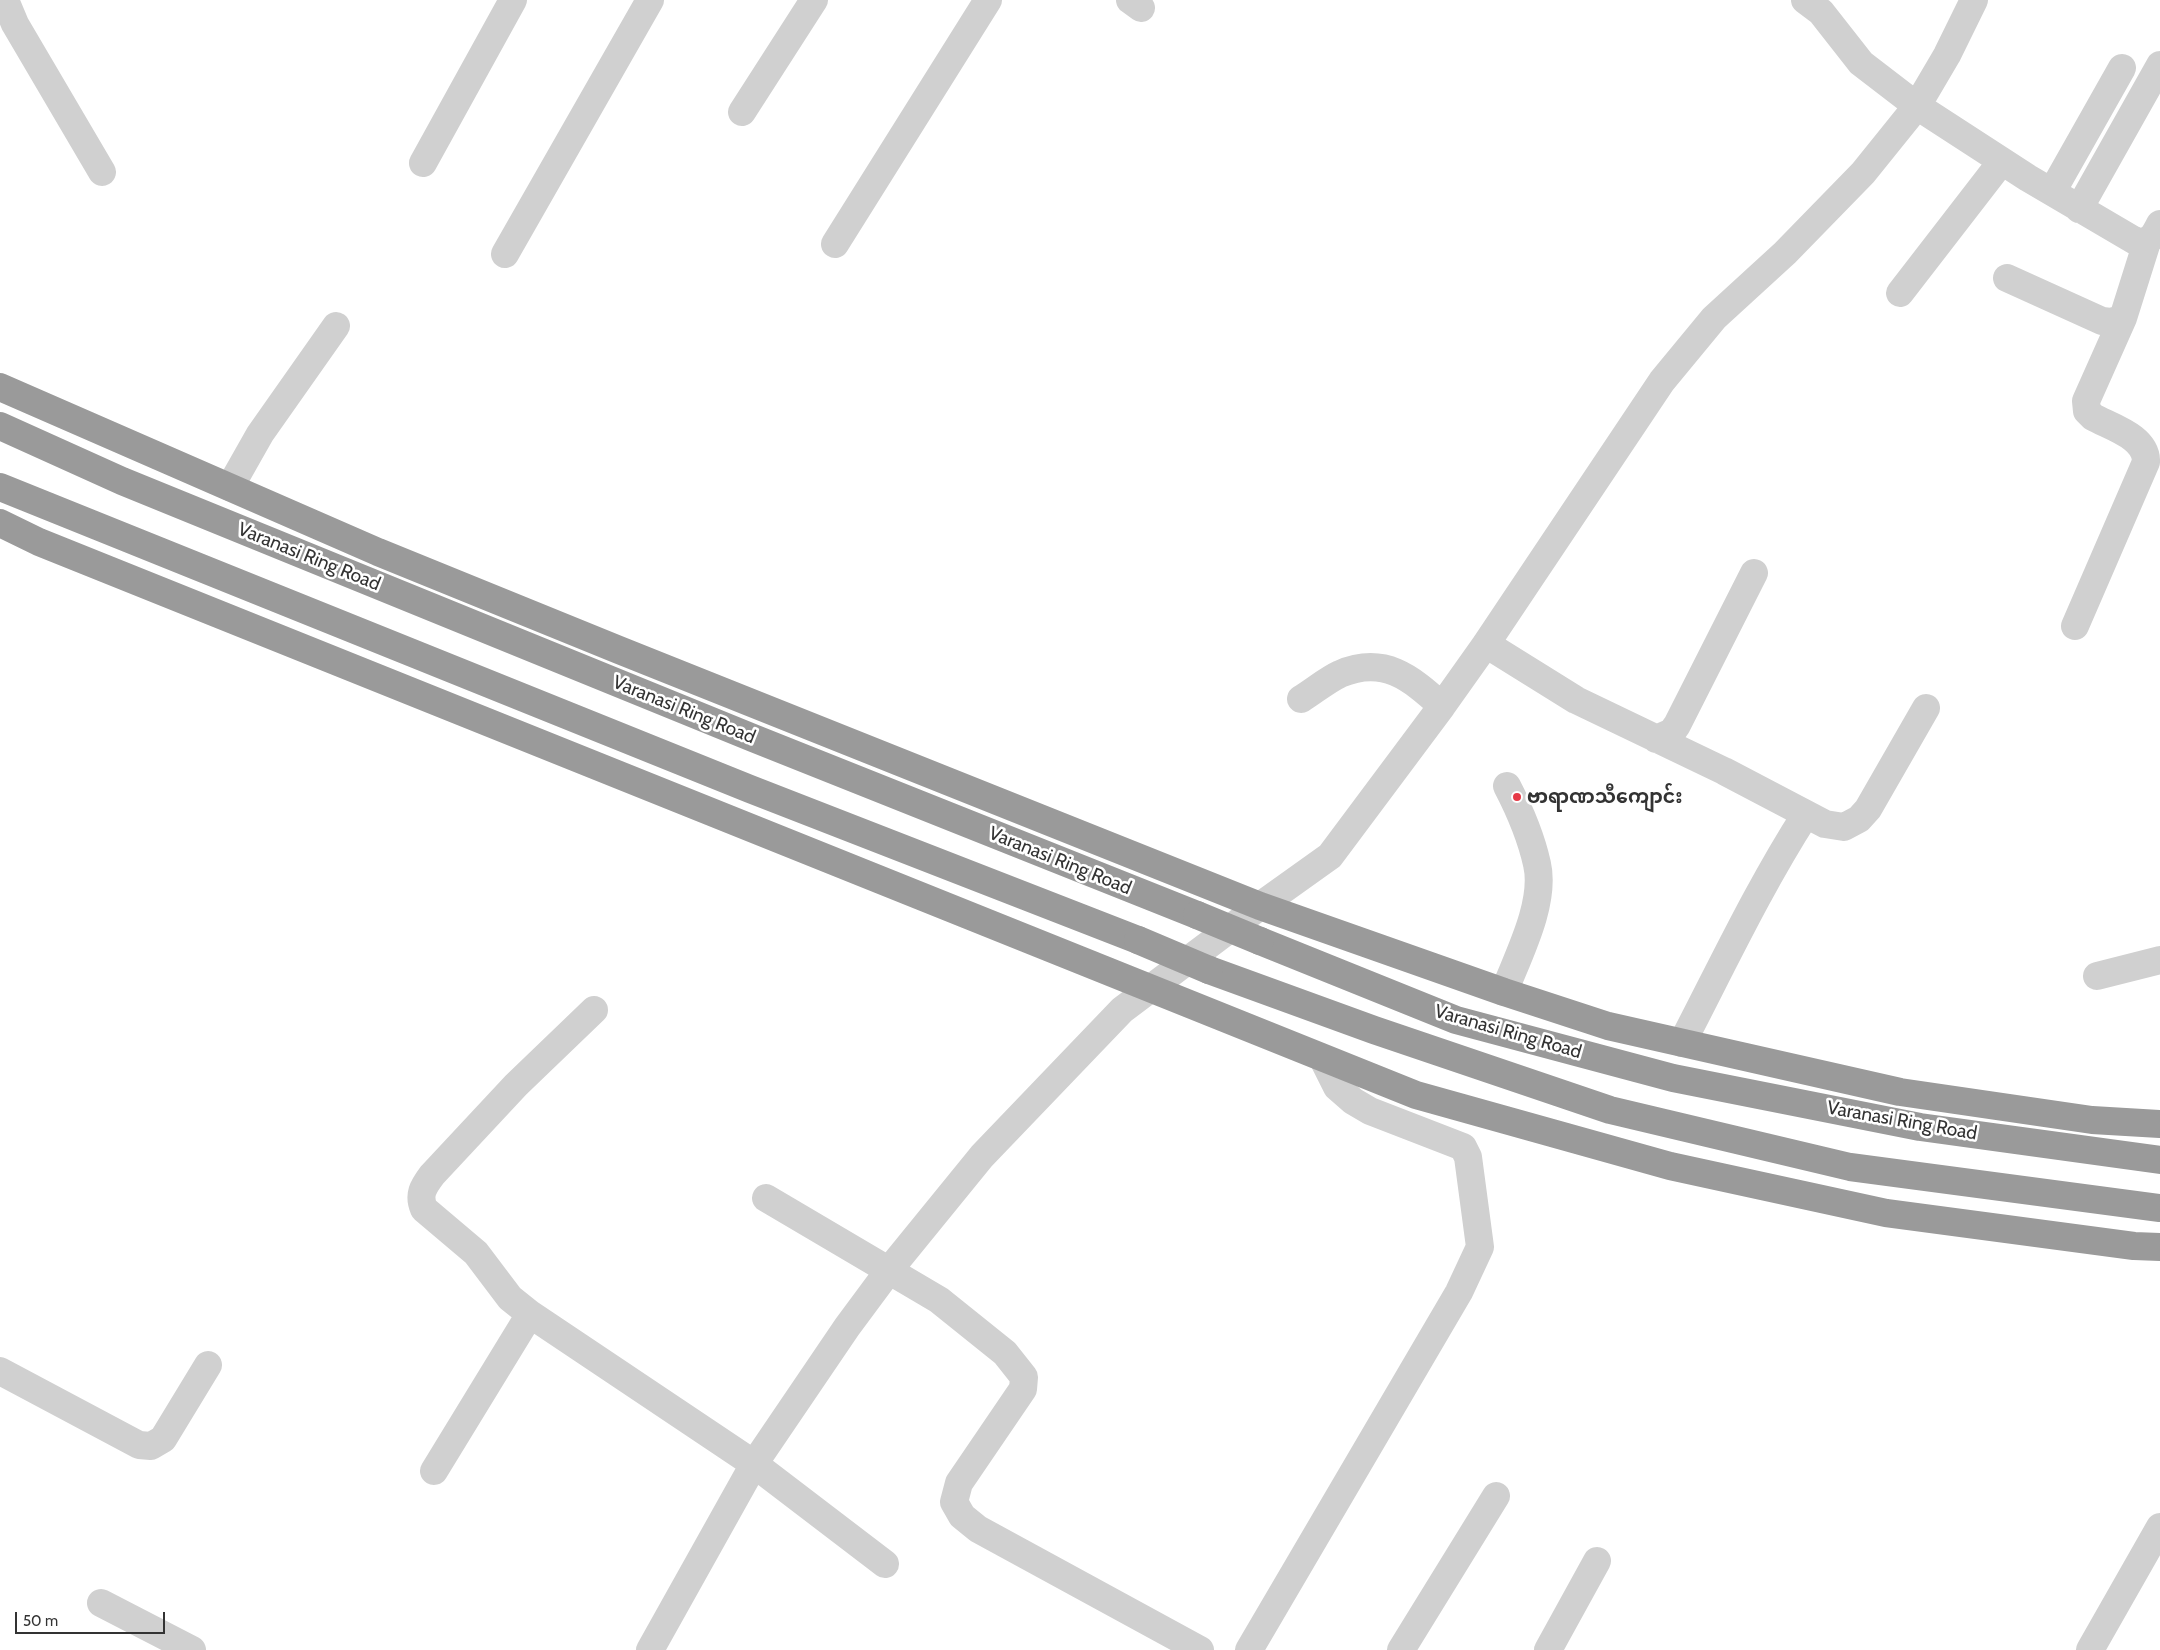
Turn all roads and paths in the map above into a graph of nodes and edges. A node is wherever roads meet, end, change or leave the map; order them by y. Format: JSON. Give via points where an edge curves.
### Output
{"nodes":[{"id":1,"x":5,"y":0,"type":"edge"},
{"id":2,"x":513,"y":0,"type":"edge"},
{"id":3,"x":650,"y":0,"type":"edge"},
{"id":4,"x":814,"y":0,"type":"edge"},
{"id":5,"x":988,"y":0,"type":"edge"},
{"id":6,"x":1805,"y":0,"type":"edge"},
{"id":7,"x":1974,"y":0,"type":"edge"},
{"id":8,"x":2160,"y":65,"type":"edge"},
{"id":9,"x":2122,"y":68,"type":"dead end"},
{"id":10,"x":1917,"y":106,"type":"junction"},
{"id":11,"x":742,"y":112,"type":"dead end"},
{"id":12,"x":2002,"y":161,"type":"junction"},
{"id":13,"x":423,"y":163,"type":"dead end"},
{"id":14,"x":102,"y":172,"type":"dead end"},
{"id":15,"x":2052,"y":192,"type":"junction"},
{"id":16,"x":2079,"y":209,"type":"junction"},
{"id":17,"x":2154,"y":233,"type":"edge"},
{"id":18,"x":835,"y":244,"type":"dead end"},
{"id":19,"x":504,"y":254,"type":"dead end"},
{"id":20,"x":2007,"y":278,"type":"dead end"},
{"id":21,"x":1900,"y":293,"type":"dead end"},
{"id":22,"x":2123,"y":318,"type":"junction"},
{"id":23,"x":336,"y":326,"type":"dead end"},
{"id":24,"x":0,"y":387,"type":"edge"},
{"id":25,"x":0,"y":426,"type":"edge"},
{"id":26,"x":0,"y":487,"type":"edge"},
{"id":27,"x":230,"y":487,"type":"junction"},
{"id":28,"x":0,"y":523,"type":"edge"},
{"id":29,"x":1754,"y":573,"type":"dead end"},
{"id":30,"x":2075,"y":626,"type":"dead end"},
{"id":31,"x":1486,"y":644,"type":"junction"},
{"id":32,"x":1301,"y":699,"type":"dead end"},
{"id":33,"x":1442,"y":706,"type":"junction"},
{"id":34,"x":1926,"y":708,"type":"dead end"},
{"id":35,"x":1656,"y":739,"type":"junction"},
{"id":36,"x":1507,"y":786,"type":"dead end"},
{"id":37,"x":1806,"y":814,"type":"junction"},
{"id":38,"x":1260,"y":906,"type":"junction"},
{"id":39,"x":2160,"y":960,"type":"edge"},
{"id":40,"x":2097,"y":976,"type":"dead end"},
{"id":41,"x":1149,"y":989,"type":"junction"},
{"id":42,"x":1504,"y":992,"type":"junction"},
{"id":43,"x":594,"y":1010,"type":"dead end"},
{"id":44,"x":1682,"y":1043,"type":"junction"},
{"id":45,"x":1323,"y":1059,"type":"junction"},
{"id":46,"x":2160,"y":1124,"type":"edge"},
{"id":47,"x":2160,"y":1160,"type":"edge"},
{"id":48,"x":766,"y":1198,"type":"dead end"},
{"id":49,"x":2160,"y":1208,"type":"edge"},
{"id":50,"x":2160,"y":1247,"type":"edge"},
{"id":51,"x":890,"y":1269,"type":"junction"},
{"id":52,"x":530,"y":1314,"type":"junction"},
{"id":53,"x":208,"y":1365,"type":"dead end"},
{"id":54,"x":0,"y":1371,"type":"edge"},
{"id":55,"x":754,"y":1464,"type":"junction"},
{"id":56,"x":434,"y":1471,"type":"dead end"},
{"id":57,"x":1496,"y":1496,"type":"dead end"},
{"id":58,"x":2156,"y":1545,"type":"edge"},
{"id":59,"x":1597,"y":1561,"type":"dead end"},
{"id":60,"x":885,"y":1564,"type":"dead end"},
{"id":61,"x":101,"y":1603,"type":"dead end"},
{"id":62,"x":192,"y":1650,"type":"edge"},
{"id":63,"x":650,"y":1650,"type":"edge"},
{"id":64,"x":1200,"y":1650,"type":"edge"},
{"id":65,"x":1249,"y":1650,"type":"edge"},
{"id":66,"x":1401,"y":1650,"type":"edge"},
{"id":67,"x":1548,"y":1650,"type":"edge"},
{"id":68,"x":2090,"y":1650,"type":"edge"}],
"edges":[{"from":1,"to":14,"type":"street","via":[[20,33]]},
{"from":2,"to":13,"type":"street"},
{"from":3,"to":19,"type":"street"},
{"from":4,"to":11,"type":"street"},
{"from":5,"to":18,"type":"street"},
{"from":6,"to":10,"type":"street","via":[[1821,12],[1861,63]]},
{"from":7,"to":10,"type":"street"},
{"from":8,"to":16,"type":"street"},
{"from":9,"to":15,"type":"street"},
{"from":10,"to":12,"type":"street"},
{"from":10,"to":31,"type":"street","via":[[1863,173],[1785,253],[1714,318],[1662,381]]},
{"from":12,"to":15,"type":"street"},
{"from":12,"to":21,"type":"street"},
{"from":15,"to":16,"type":"street"},
{"from":16,"to":17,"type":"street","via":[[2137,242]]},
{"from":17,"to":22,"type":"street"},
{"from":20,"to":22,"type":"street","via":[[2102,321]]},
{"from":22,"to":30,"type":"street","via":[[2086,401],[2093,417],[2139,443],[2146,454],[2146,462]]},
{"from":23,"to":27,"type":"street","via":[[260,434]]},
{"from":24,"to":27,"type":"highway"},
{"from":25,"to":47,"type":"highway","name":"Varanasi Ring Road","bridge":true,"via":[[122,481],[1456,1020],[1673,1078],[1920,1127]]},
{"from":26,"to":49,"type":"highway","name":"Varanasi Ring Road","bridge":true,"via":[[741,786],[1209,970],[1610,1110],[1850,1167]]},
{"from":27,"to":38,"type":"highway","via":[[619,650]]},
{"from":28,"to":41,"type":"highway","via":[[39,542]]},
{"from":29,"to":35,"type":"street","via":[[1677,725],[1672,732]]},
{"from":31,"to":33,"type":"street"},
{"from":31,"to":35,"type":"street","via":[[1576,700]]},
{"from":32,"to":33,"type":"street","via":[[1339,674],[1362,667],[1385,668],[1416,682]]},
{"from":33,"to":38,"type":"street","via":[[1330,856]]},
{"from":34,"to":37,"type":"street","via":[[1868,809],[1859,819],[1844,827],[1825,824]]},
{"from":35,"to":37,"type":"street"},
{"from":36,"to":42,"type":"street","via":[[1522,815],[1538,865],[1538,885],[1532,918]]},
{"from":37,"to":44,"type":"street","via":[[1753,904]]},
{"from":38,"to":41,"type":"street"},
{"from":38,"to":42,"type":"highway"},
{"from":39,"to":40,"type":"street"},
{"from":41,"to":45,"type":"highway"},
{"from":41,"to":51,"type":"street","via":[[1122,1010],[982,1156]]},
{"from":42,"to":44,"type":"highway","via":[[1608,1026]]},
{"from":43,"to":52,"type":"street","via":[[516,1085],[422,1190],[424,1209],[476,1253],[510,1298]]},
{"from":44,"to":46,"type":"highway","via":[[1900,1092],[2092,1120]]},
{"from":45,"to":50,"type":"highway","via":[[1416,1095],[1670,1166],[1886,1213]]},
{"from":45,"to":65,"type":"street","via":[[1336,1087],[1353,1101],[1370,1111],[1463,1148],[1468,1157],[1480,1247],[1459,1292]]},
{"from":48,"to":51,"type":"street"},
{"from":51,"to":55,"type":"street"},
{"from":51,"to":64,"type":"street","via":[[946,1306],[1005,1353],[1024,1377],[1023,1390],[959,1483],[954,1502],[962,1516],[1004,1544]]},
{"from":52,"to":55,"type":"street"},
{"from":52,"to":56,"type":"street"},
{"from":53,"to":54,"type":"street","via":[[163,1439],[151,1446],[139,1445]]},
{"from":55,"to":60,"type":"street"},
{"from":55,"to":63,"type":"street"},
{"from":57,"to":66,"type":"street"},
{"from":58,"to":68,"type":"street"},
{"from":59,"to":67,"type":"street"},
{"from":61,"to":62,"type":"street"}]}
